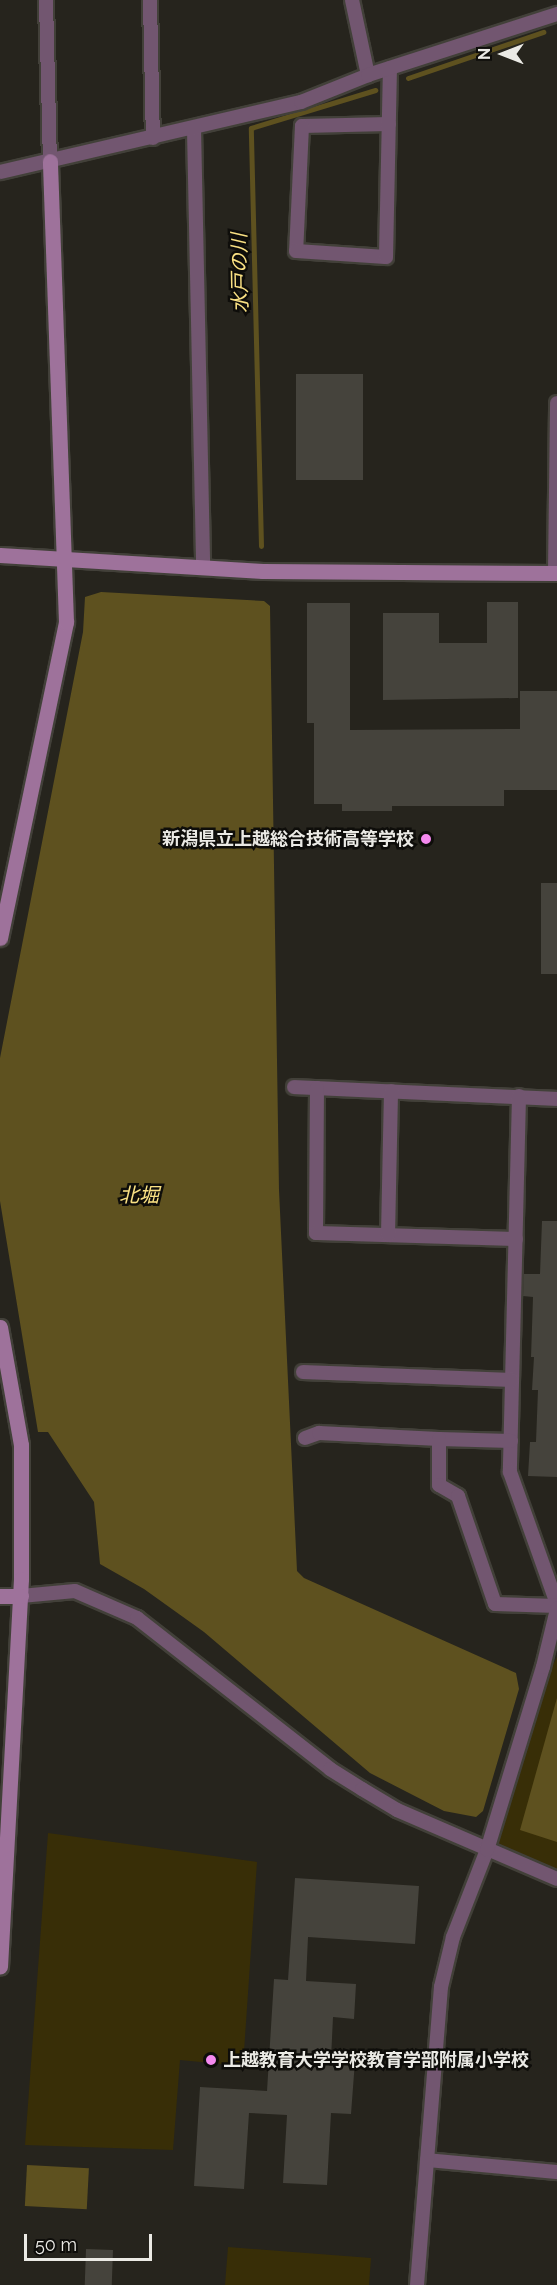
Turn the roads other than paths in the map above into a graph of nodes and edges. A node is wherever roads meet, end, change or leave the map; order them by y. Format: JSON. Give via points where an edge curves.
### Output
{"nodes":[{"id":1,"x":46,"y":0,"type":"edge"},
{"id":2,"x":150,"y":0,"type":"edge"},
{"id":3,"x":352,"y":0,"type":"edge"},
{"id":4,"x":557,"y":15,"type":"edge"},
{"id":5,"x":390,"y":68,"type":"junction"},
{"id":6,"x":368,"y":75,"type":"junction"},
{"id":7,"x":389,"y":124,"type":"junction"},
{"id":8,"x":194,"y":129,"type":"junction"},
{"id":9,"x":153,"y":138,"type":"junction"},
{"id":10,"x":50,"y":161,"type":"junction"},
{"id":11,"x":0,"y":172,"type":"edge"},
{"id":12,"x":557,"y":403,"type":"edge"},
{"id":13,"x":0,"y":555,"type":"edge"},
{"id":14,"x":66,"y":561,"type":"junction"},
{"id":15,"x":203,"y":568,"type":"junction"},
{"id":16,"x":556,"y":573,"type":"edge"},
{"id":17,"x":0,"y":938,"type":"edge"},
{"id":18,"x":294,"y":1088,"type":"dead end"},
{"id":19,"x":317,"y":1088,"type":"junction"},
{"id":20,"x":391,"y":1091,"type":"junction"},
{"id":21,"x":519,"y":1096,"type":"junction"},
{"id":22,"x":557,"y":1099,"type":"edge"},
{"id":23,"x":388,"y":1235,"type":"junction"},
{"id":24,"x":516,"y":1239,"type":"junction"},
{"id":25,"x":0,"y":1327,"type":"edge"},
{"id":26,"x":303,"y":1372,"type":"dead end"},
{"id":27,"x":512,"y":1380,"type":"junction"},
{"id":28,"x":305,"y":1438,"type":"dead end"},
{"id":29,"x":439,"y":1439,"type":"junction"},
{"id":30,"x":511,"y":1441,"type":"junction"},
{"id":31,"x":0,"y":1596,"type":"edge"},
{"id":32,"x":21,"y":1596,"type":"junction"},
{"id":33,"x":557,"y":1606,"type":"edge"},
{"id":34,"x":551,"y":1661,"type":"edge"},
{"id":35,"x":5,"y":1804,"type":"edge"},
{"id":36,"x":487,"y":1850,"type":"junction"},
{"id":37,"x":557,"y":1879,"type":"edge"},
{"id":38,"x":0,"y":1966,"type":"edge"},
{"id":39,"x":427,"y":2160,"type":"junction"},
{"id":40,"x":557,"y":2172,"type":"edge"},
{"id":41,"x":417,"y":2285,"type":"edge"}],
"edges":[{"from":1,"to":10,"type":"street"},
{"from":2,"to":9,"type":"street"},
{"from":3,"to":6,"type":"street"},
{"from":4,"to":5,"type":"street"},
{"from":5,"to":6,"type":"street"},
{"from":5,"to":7,"type":"street"},
{"from":6,"to":8,"type":"street","via":[[301,102]]},
{"from":7,"to":7,"type":"street","via":[[302,126],[296,251],[386,257]]},
{"from":8,"to":9,"type":"street"},
{"from":8,"to":15,"type":"street"},
{"from":9,"to":10,"type":"street"},
{"from":10,"to":11,"type":"street"},
{"from":10,"to":14,"type":"street"},
{"from":12,"to":16,"type":"street"},
{"from":13,"to":14,"type":"street"},
{"from":14,"to":15,"type":"street"},
{"from":14,"to":17,"type":"street","via":[[66,622]]},
{"from":15,"to":16,"type":"street"},
{"from":18,"to":19,"type":"street"},
{"from":19,"to":20,"type":"street"},
{"from":19,"to":23,"type":"street","via":[[316,1233]]},
{"from":20,"to":21,"type":"street"},
{"from":20,"to":23,"type":"street"},
{"from":21,"to":22,"type":"street"},
{"from":21,"to":24,"type":"street"},
{"from":23,"to":24,"type":"street"},
{"from":24,"to":27,"type":"street"},
{"from":25,"to":32,"type":"street","via":[[21,1445]]},
{"from":26,"to":27,"type":"street"},
{"from":27,"to":30,"type":"street"},
{"from":28,"to":29,"type":"street","via":[[319,1433]]},
{"from":29,"to":30,"type":"street"},
{"from":29,"to":33,"type":"street","via":[[439,1485],[458,1496],[495,1604]]},
{"from":30,"to":33,"type":"street","via":[[512,1478]]},
{"from":31,"to":32,"type":"street"},
{"from":32,"to":35,"type":"street"},
{"from":32,"to":36,"type":"street","via":[[75,1591],[137,1618],[330,1769],[397,1810]]},
{"from":33,"to":34,"type":"street"},
{"from":34,"to":36,"type":"street"},
{"from":35,"to":38,"type":"street"},
{"from":36,"to":37,"type":"street"},
{"from":36,"to":39,"type":"street","via":[[453,1937],[441,1987]]},
{"from":39,"to":40,"type":"street"},
{"from":39,"to":41,"type":"street"}]}
